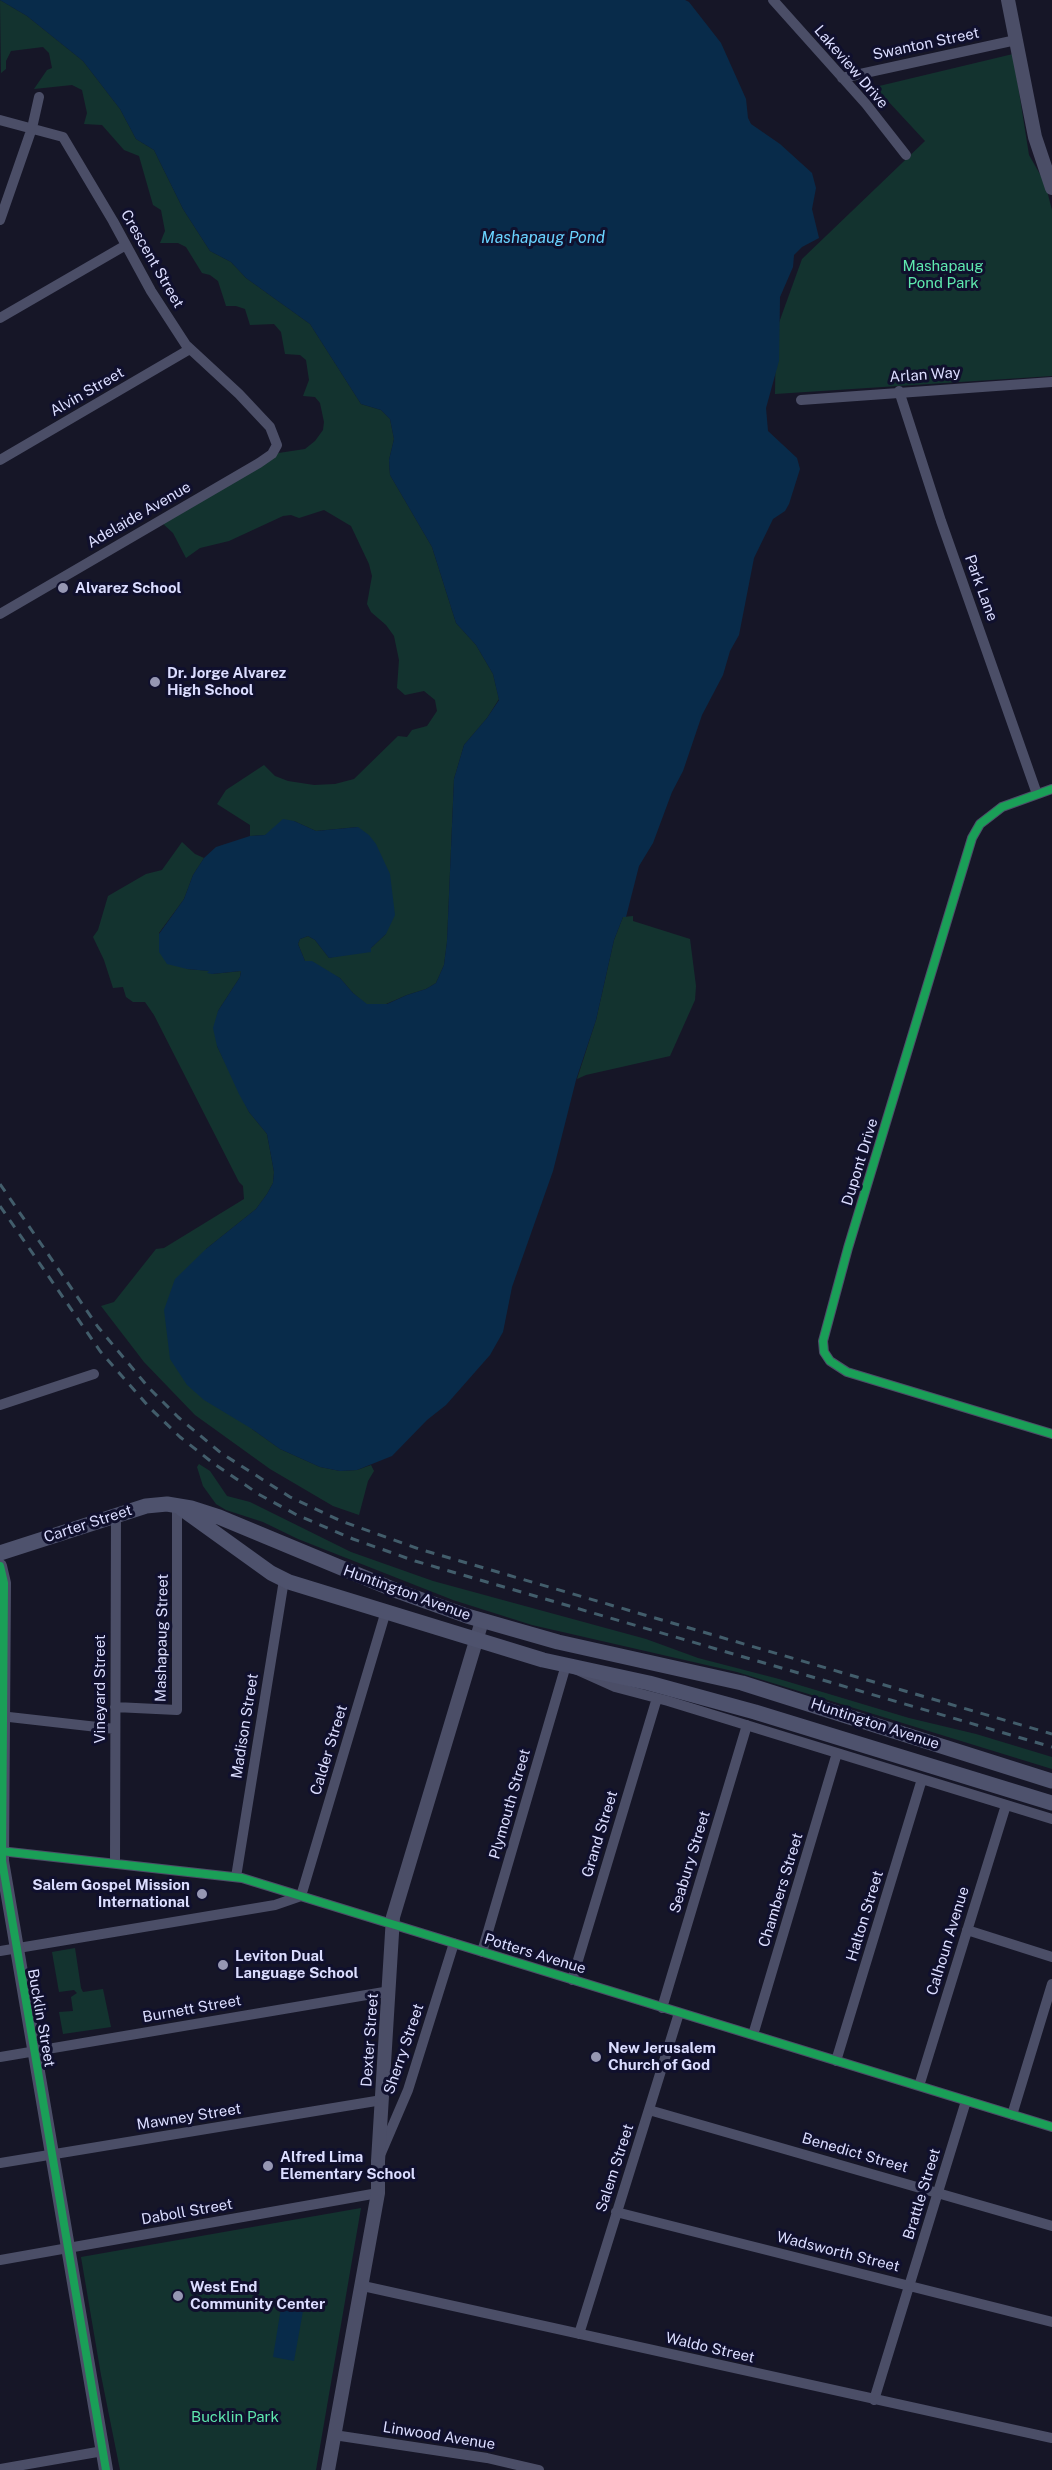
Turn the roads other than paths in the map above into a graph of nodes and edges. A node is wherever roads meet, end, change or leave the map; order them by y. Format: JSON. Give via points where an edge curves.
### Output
{"nodes":[{"id":1,"x":773,"y":0,"type":"edge"},
{"id":2,"x":1008,"y":0,"type":"edge"},
{"id":3,"x":1016,"y":40,"type":"junction"},
{"id":4,"x":842,"y":78,"type":"junction"},
{"id":5,"x":39,"y":97,"type":"dead end"},
{"id":6,"x":0,"y":120,"type":"edge"},
{"id":7,"x":32,"y":128,"type":"junction"},
{"id":8,"x":906,"y":155,"type":"dead end"},
{"id":9,"x":1052,"y":188,"type":"edge"},
{"id":10,"x":0,"y":220,"type":"edge"},
{"id":11,"x":126,"y":245,"type":"junction"},
{"id":12,"x":0,"y":318,"type":"edge"},
{"id":13,"x":190,"y":349,"type":"junction"},
{"id":14,"x":1052,"y":382,"type":"edge"},
{"id":15,"x":899,"y":391,"type":"junction"},
{"id":16,"x":801,"y":400,"type":"dead end"},
{"id":17,"x":273,"y":433,"type":"joint"},
{"id":18,"x":0,"y":460,"type":"edge"},
{"id":19,"x":0,"y":614,"type":"edge"},
{"id":20,"x":1052,"y":789,"type":"edge"},
{"id":21,"x":1037,"y":794,"type":"junction"},
{"id":22,"x":94,"y":1374,"type":"dead end"},
{"id":23,"x":0,"y":1405,"type":"edge"},
{"id":24,"x":1052,"y":1434,"type":"edge"},
{"id":25,"x":177,"y":1506,"type":"junction"},
{"id":26,"x":116,"y":1515,"type":"junction"},
{"id":27,"x":0,"y":1553,"type":"edge"},
{"id":28,"x":0,"y":1566,"type":"edge"},
{"id":29,"x":284,"y":1580,"type":"junction"},
{"id":30,"x":386,"y":1611,"type":"junction"},
{"id":31,"x":482,"y":1621,"type":"junction"},
{"id":32,"x":476,"y":1640,"type":"junction"},
{"id":33,"x":566,"y":1665,"type":"junction"},
{"id":34,"x":657,"y":1698,"type":"junction"},
{"id":35,"x":115,"y":1707,"type":"junction"},
{"id":36,"x":1,"y":1717,"type":"edge"},
{"id":37,"x":747,"y":1725,"type":"junction"},
{"id":38,"x":115,"y":1729,"type":"junction"},
{"id":39,"x":837,"y":1753,"type":"junction"},
{"id":40,"x":922,"y":1779,"type":"junction"},
{"id":41,"x":1052,"y":1781,"type":"edge"},
{"id":42,"x":1052,"y":1803,"type":"edge"},
{"id":43,"x":1006,"y":1805,"type":"junction"},
{"id":44,"x":1052,"y":1819,"type":"edge"},
{"id":45,"x":1,"y":1851,"type":"edge"},
{"id":46,"x":115,"y":1863,"type":"junction"},
{"id":47,"x":236,"y":1877,"type":"junction"},
{"id":48,"x":301,"y":1896,"type":"junction"},
{"id":49,"x":393,"y":1925,"type":"junction"},
{"id":50,"x":967,"y":1930,"type":"junction"},
{"id":51,"x":454,"y":1944,"type":"junction"},
{"id":52,"x":15,"y":1949,"type":"junction"},
{"id":53,"x":0,"y":1951,"type":"edge"},
{"id":54,"x":482,"y":1952,"type":"junction"},
{"id":55,"x":1052,"y":1957,"type":"edge"},
{"id":56,"x":572,"y":1980,"type":"junction"},
{"id":57,"x":1052,"y":1984,"type":"edge"},
{"id":58,"x":390,"y":1991,"type":"junction"},
{"id":59,"x":662,"y":2008,"type":"junction"},
{"id":60,"x":679,"y":2013,"type":"junction"},
{"id":61,"x":753,"y":2035,"type":"junction"},
{"id":62,"x":33,"y":2051,"type":"junction"},
{"id":63,"x":0,"y":2057,"type":"edge"},
{"id":64,"x":836,"y":2061,"type":"junction"},
{"id":65,"x":919,"y":2086,"type":"junction"},
{"id":66,"x":382,"y":2100,"type":"junction"},
{"id":67,"x":966,"y":2101,"type":"junction"},
{"id":68,"x":649,"y":2110,"type":"junction"},
{"id":69,"x":1012,"y":2115,"type":"junction"},
{"id":70,"x":1052,"y":2127,"type":"edge"},
{"id":71,"x":51,"y":2154,"type":"junction"},
{"id":72,"x":378,"y":2161,"type":"junction"},
{"id":73,"x":0,"y":2163,"type":"edge"},
{"id":74,"x":378,"y":2193,"type":"junction"},
{"id":75,"x":938,"y":2193,"type":"junction"},
{"id":76,"x":616,"y":2212,"type":"junction"},
{"id":77,"x":1052,"y":2226,"type":"edge"},
{"id":78,"x":67,"y":2248,"type":"junction"},
{"id":79,"x":0,"y":2260,"type":"edge"},
{"id":80,"x":363,"y":2286,"type":"junction"},
{"id":81,"x":909,"y":2286,"type":"junction"},
{"id":82,"x":1052,"y":2322,"type":"edge"},
{"id":83,"x":579,"y":2334,"type":"junction"},
{"id":84,"x":874,"y":2400,"type":"junction"},
{"id":85,"x":334,"y":2434,"type":"junction"},
{"id":86,"x":1052,"y":2438,"type":"edge"},
{"id":87,"x":103,"y":2451,"type":"junction"},
{"id":88,"x":0,"y":2469,"type":"edge"},
{"id":89,"x":106,"y":2470,"type":"edge"},
{"id":90,"x":328,"y":2470,"type":"edge"},
{"id":91,"x":539,"y":2470,"type":"edge"}],
"edges":[{"from":1,"to":4,"type":"street","name":"Lakeview Drive"},
{"from":2,"to":3,"type":"street"},
{"from":3,"to":4,"type":"street","name":"Swanton Street"},
{"from":3,"to":9,"type":"street","via":[[1035,137]]},
{"from":4,"to":8,"type":"street","name":"Lakeview Drive"},
{"from":5,"to":7,"type":"street"},
{"from":6,"to":7,"type":"street","name":"Crescent Street"},
{"from":7,"to":10,"type":"street"},
{"from":7,"to":11,"type":"street","name":"Crescent Street","via":[[63,137]]},
{"from":11,"to":12,"type":"street"},
{"from":11,"to":13,"type":"street","name":"Crescent Street"},
{"from":13,"to":17,"type":"street","name":"Crescent Street"},
{"from":13,"to":18,"type":"street","name":"Alvin Street"},
{"from":14,"to":15,"type":"street","name":"Arlan Way"},
{"from":15,"to":16,"type":"street","name":"Arlan Way"},
{"from":15,"to":21,"type":"street","name":"Park Lane"},
{"from":17,"to":19,"type":"street","name":"Adelaide Avenue","via":[[277,445],[259,463]]},
{"from":20,"to":21,"type":"street","name":"Dupont Drive"},
{"from":21,"to":24,"type":"street","name":"Dupont Drive","via":[[994,812],[980,824],[969,844],[823,1341],[830,1361],[847,1372]]},
{"from":22,"to":23,"type":"street"},
{"from":25,"to":26,"type":"main road","name":"Carter Street","via":[[150,1505]]},
{"from":25,"to":29,"type":"main road","name":"Huntington Avenue"},
{"from":25,"to":31,"type":"main road","name":"Huntington Avenue","via":[[212,1514],[397,1591]]},
{"from":25,"to":35,"type":"street","name":"Mashapaug Street","via":[[177,1710]]},
{"from":26,"to":27,"type":"main road","name":"Carter Street"},
{"from":26,"to":35,"type":"street","name":"Vineyard Street"},
{"from":28,"to":36,"type":"street","name":"Bucklin Street","via":[[4,1583]]},
{"from":29,"to":30,"type":"main road","name":"Huntington Avenue"},
{"from":29,"to":47,"type":"street","name":"Madison Street"},
{"from":30,"to":32,"type":"main road","name":"Huntington Avenue"},
{"from":30,"to":48,"type":"street","name":"Calder Street"},
{"from":31,"to":32,"type":"street","name":"Dexter Street"},
{"from":31,"to":41,"type":"main road","name":"Huntington Avenue","via":[[751,1686]]},
{"from":32,"to":33,"type":"main road","name":"Huntington Avenue"},
{"from":32,"to":49,"type":"street","name":"Dexter Street"},
{"from":33,"to":34,"type":"street","name":"Huntington Avenue","via":[[609,1685]]},
{"from":33,"to":42,"type":"main road","name":"Huntington Avenue","via":[[756,1712]]},
{"from":33,"to":54,"type":"street","name":"Plymouth Street"},
{"from":34,"to":37,"type":"street","name":"Huntington Avenue"},
{"from":34,"to":56,"type":"street","name":"Grand Street"},
{"from":35,"to":38,"type":"street","name":"Vineyard Street"},
{"from":36,"to":38,"type":"street"},
{"from":36,"to":45,"type":"street","name":"Bucklin Street"},
{"from":37,"to":39,"type":"street","name":"Huntington Avenue"},
{"from":37,"to":59,"type":"street","name":"Seabury Street"},
{"from":38,"to":46,"type":"street","name":"Vineyard Street"},
{"from":39,"to":40,"type":"street","name":"Huntington Avenue"},
{"from":39,"to":61,"type":"street","name":"Chambers Street"},
{"from":40,"to":43,"type":"street","name":"Huntington Avenue"},
{"from":40,"to":64,"type":"street","name":"Halton Street"},
{"from":43,"to":44,"type":"street","name":"Huntington Avenue"},
{"from":43,"to":50,"type":"street","name":"Calhoun Avenue"},
{"from":45,"to":46,"type":"street","name":"Potters Avenue"},
{"from":45,"to":52,"type":"street","name":"Bucklin Street"},
{"from":46,"to":47,"type":"street","name":"Potters Avenue"},
{"from":47,"to":48,"type":"street","name":"Potters Avenue"},
{"from":48,"to":49,"type":"street","name":"Potters Avenue"},
{"from":48,"to":52,"type":"street","via":[[275,1905]]},
{"from":49,"to":51,"type":"street","name":"Potters Avenue"},
{"from":49,"to":58,"type":"street","name":"Dexter Street"},
{"from":50,"to":55,"type":"street"},
{"from":50,"to":65,"type":"street","name":"Calhoun Avenue"},
{"from":51,"to":54,"type":"street","name":"Potters Avenue"},
{"from":51,"to":72,"type":"street","name":"Sherry Street","via":[[408,2090]]},
{"from":52,"to":53,"type":"street"},
{"from":52,"to":62,"type":"street","name":"Bucklin Street"},
{"from":54,"to":56,"type":"street","name":"Potters Avenue"},
{"from":56,"to":59,"type":"street","name":"Potters Avenue"},
{"from":57,"to":69,"type":"street"},
{"from":58,"to":62,"type":"street","name":"Burnett Street"},
{"from":58,"to":66,"type":"street","name":"Dexter Street"},
{"from":59,"to":60,"type":"street","name":"Potters Avenue"},
{"from":60,"to":61,"type":"street","name":"Potters Avenue"},
{"from":60,"to":68,"type":"street","name":"Salem Street"},
{"from":61,"to":64,"type":"street","name":"Potters Avenue"},
{"from":62,"to":63,"type":"street","name":"Burnett Street"},
{"from":62,"to":71,"type":"street","name":"Bucklin Street"},
{"from":64,"to":65,"type":"street","name":"Potters Avenue"},
{"from":65,"to":67,"type":"street","name":"Potters Avenue"},
{"from":66,"to":71,"type":"street","name":"Mawney Street"},
{"from":66,"to":72,"type":"street","name":"Dexter Street"},
{"from":67,"to":69,"type":"street","name":"Potters Avenue"},
{"from":67,"to":75,"type":"street","name":"Brattle Street"},
{"from":68,"to":75,"type":"street","name":"Benedict Street"},
{"from":68,"to":76,"type":"street","name":"Salem Street"},
{"from":69,"to":70,"type":"street","name":"Potters Avenue"},
{"from":71,"to":73,"type":"street","name":"Mawney Street"},
{"from":71,"to":78,"type":"street","name":"Bucklin Street"},
{"from":72,"to":74,"type":"street","name":"Dexter Street"},
{"from":74,"to":78,"type":"street","name":"Daboll Street"},
{"from":74,"to":80,"type":"street","name":"Dexter Street"},
{"from":75,"to":77,"type":"street","name":"Benedict Street"},
{"from":75,"to":81,"type":"street","name":"Brattle Street"},
{"from":76,"to":81,"type":"street","name":"Wadsworth Street"},
{"from":76,"to":83,"type":"street","name":"Salem Street"},
{"from":78,"to":79,"type":"street","name":"Daboll Street"},
{"from":78,"to":87,"type":"street","name":"Bucklin Street"},
{"from":80,"to":83,"type":"street","name":"Waldo Street"},
{"from":80,"to":85,"type":"street","name":"Dexter Street"},
{"from":81,"to":82,"type":"street","name":"Wadsworth Street"},
{"from":81,"to":84,"type":"street","name":"Brattle Street"},
{"from":83,"to":84,"type":"street","name":"Waldo Street"},
{"from":84,"to":86,"type":"street","name":"Waldo Street"},
{"from":85,"to":90,"type":"street","name":"Dexter Street"},
{"from":85,"to":91,"type":"street","name":"Linwood Avenue"},
{"from":87,"to":88,"type":"street"},
{"from":87,"to":89,"type":"street","name":"Bucklin Street"}]}
